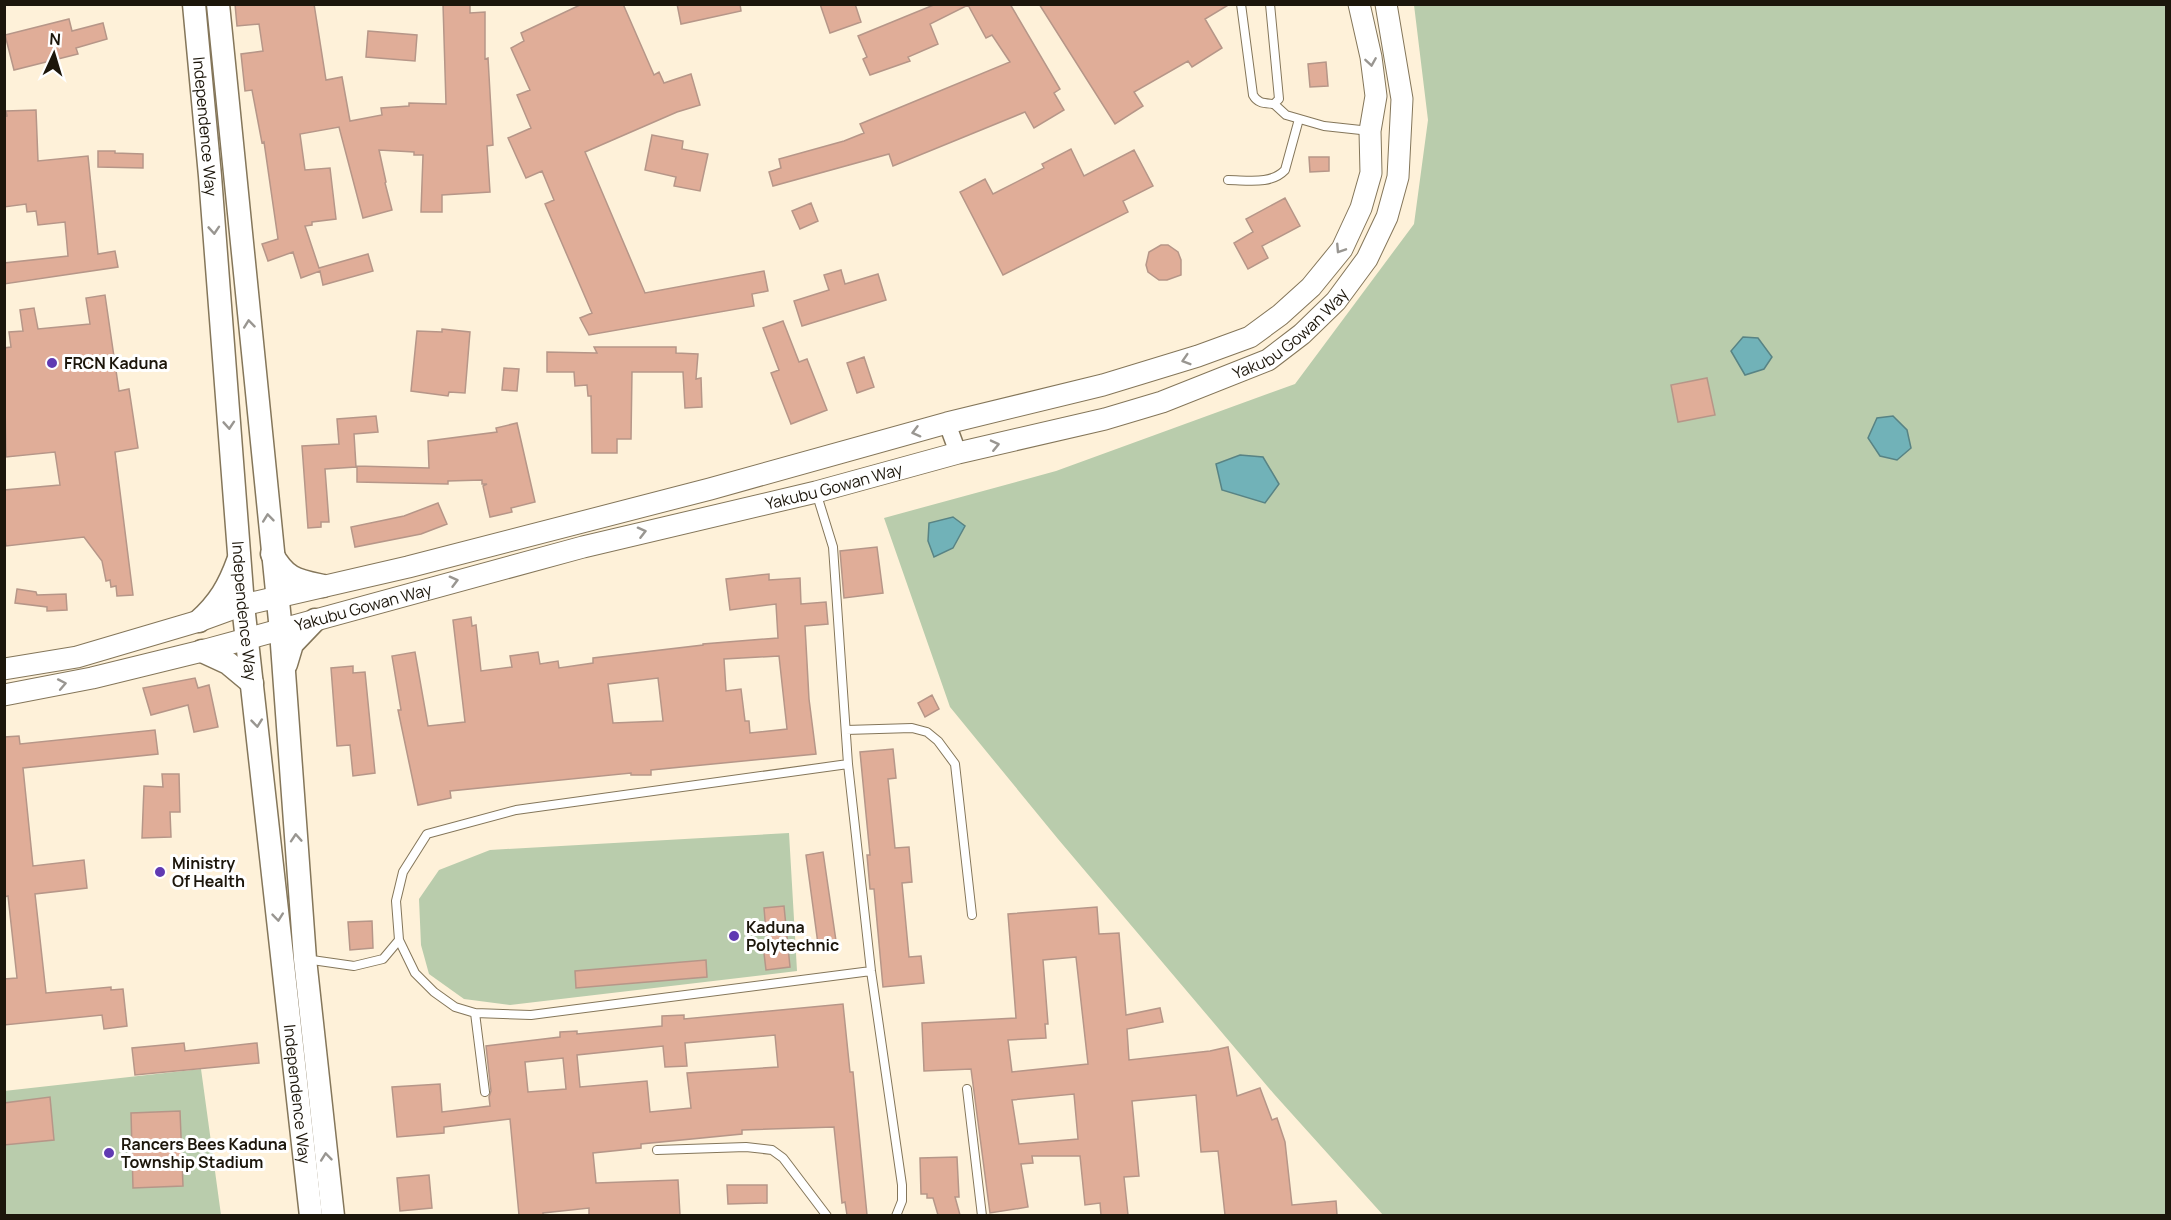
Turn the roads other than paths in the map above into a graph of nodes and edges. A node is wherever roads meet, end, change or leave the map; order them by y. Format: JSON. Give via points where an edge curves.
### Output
{"nodes":[{"id":1,"x":194,"y":4,"type":"edge"},
{"id":2,"x":218,"y":4,"type":"edge"},
{"id":3,"x":1241,"y":4,"type":"edge"},
{"id":4,"x":1270,"y":4,"type":"edge"},
{"id":5,"x":1359,"y":4,"type":"edge"},
{"id":6,"x":1386,"y":4,"type":"edge"},
{"id":7,"x":1274,"y":104,"type":"junction"},
{"id":8,"x":1299,"y":119,"type":"junction"},
{"id":9,"x":1370,"y":131,"type":"junction"},
{"id":10,"x":1228,"y":180,"type":"dead end"},
{"id":11,"x":948,"y":423,"type":"junction"},
{"id":12,"x":958,"y":453,"type":"junction"},
{"id":13,"x":816,"y":492,"type":"junction"},
{"id":14,"x":272,"y":553,"type":"junction"},
{"id":15,"x":239,"y":557,"type":"junction"},
{"id":16,"x":323,"y":586,"type":"junction"},
{"id":17,"x":276,"y":597,"type":"junction"},
{"id":18,"x":243,"y":605,"type":"junction"},
{"id":19,"x":199,"y":621,"type":"junction"},
{"id":20,"x":315,"y":621,"type":"junction"},
{"id":21,"x":281,"y":631,"type":"junction"},
{"id":22,"x":248,"y":639,"type":"junction"},
{"id":23,"x":202,"y":651,"type":"junction"},
{"id":24,"x":4,"y":669,"type":"edge"},
{"id":25,"x":284,"y":674,"type":"junction"},
{"id":26,"x":252,"y":683,"type":"junction"},
{"id":27,"x":4,"y":695,"type":"edge"},
{"id":28,"x":846,"y":730,"type":"junction"},
{"id":29,"x":848,"y":764,"type":"junction"},
{"id":30,"x":972,"y":915,"type":"dead end"},
{"id":31,"x":399,"y":940,"type":"junction"},
{"id":32,"x":305,"y":959,"type":"junction"},
{"id":33,"x":871,"y":971,"type":"junction"},
{"id":34,"x":476,"y":1013,"type":"junction"},
{"id":35,"x":967,"y":1089,"type":"dead end"},
{"id":36,"x":485,"y":1092,"type":"dead end"},
{"id":37,"x":657,"y":1150,"type":"dead end"},
{"id":38,"x":311,"y":1215,"type":"edge"},
{"id":39,"x":333,"y":1215,"type":"edge"},
{"id":40,"x":827,"y":1215,"type":"edge"},
{"id":41,"x":896,"y":1215,"type":"edge"},
{"id":42,"x":982,"y":1215,"type":"edge"}],
"edges":[{"from":1,"to":15,"type":"main road","name":"Independence Way","one_way":true},
{"from":14,"to":2,"type":"main road","name":"Independence Way","one_way":true},
{"from":3,"to":7,"type":"lane","via":[[1253,95],[1260,103]]},
{"from":4,"to":7,"type":"lane","via":[[1279,99]]},
{"from":5,"to":9,"type":"street","name":"Yakubu Gowan Way","one_way":true,"via":[[1376,96]]},
{"from":12,"to":6,"type":"street","name":"Yakubu Gowan Way","one_way":true,"via":[[1162,402],[1268,360],[1336,302],[1367,259],[1387,217],[1398,177],[1402,99]]},
{"from":7,"to":8,"type":"lane","via":[[1286,115]]},
{"from":8,"to":9,"type":"lane"},
{"from":8,"to":10,"type":"lane","via":[[1280,176],[1268,180]]},
{"from":9,"to":11,"type":"street","name":"Yakubu Gowan Way","one_way":true,"via":[[1371,173],[1361,208],[1342,249],[1311,287],[1250,337],[1103,385]]},
{"from":11,"to":12,"type":"street"},
{"from":11,"to":16,"type":"street","name":"Yakubu Gowan Way","one_way":true,"via":[[699,492]]},
{"from":12,"to":13,"type":"street","name":"Yakubu Gowan Way"},
{"from":20,"to":13,"type":"street","name":"Yakubu Gowan Way","one_way":true,"via":[[583,547]]},
{"from":13,"to":28,"type":"lane","via":[[833,548]]},
{"from":14,"to":16,"type":"main road","via":[[281,569],[296,580]]},
{"from":14,"to":17,"type":"main road","name":"Independence Way"},
{"from":15,"to":18,"type":"main road","name":"Independence Way"},
{"from":15,"to":19,"type":"main road","via":[[229,586]]},
{"from":16,"to":17,"type":"street","name":"Yakubu Gowan Way"},
{"from":17,"to":18,"type":"street","name":"Yakubu Gowan Way"},
{"from":17,"to":21,"type":"main road","name":"Independence Way"},
{"from":18,"to":19,"type":"street","name":"Yakubu Gowan Way"},
{"from":18,"to":22,"type":"main road","name":"Independence Way"},
{"from":19,"to":24,"type":"street","name":"Yakubu Gowan Way","via":[[76,657]]},
{"from":20,"to":21,"type":"street","name":"Yakubu Gowan Way"},
{"from":20,"to":25,"type":"main road","via":[[292,644]]},
{"from":21,"to":22,"type":"street","name":"Yakubu Gowan Way"},
{"from":21,"to":25,"type":"main road","name":"Independence Way"},
{"from":22,"to":23,"type":"street","name":"Yakubu Gowan Way"},
{"from":22,"to":26,"type":"main road","name":"Independence Way"},
{"from":23,"to":26,"type":"main road","via":[[228,663]]},
{"from":27,"to":23,"type":"street","name":"Yakubu Gowan Way","one_way":true},
{"from":32,"to":25,"type":"main road","name":"Independence Way","one_way":true},
{"from":26,"to":38,"type":"main road","name":"Independence Way","one_way":true},
{"from":28,"to":29,"type":"lane"},
{"from":28,"to":30,"type":"lane","via":[[912,728],[927,732],[939,741],[955,764]]},
{"from":29,"to":31,"type":"lane","via":[[516,810],[427,834],[403,872],[396,901]]},
{"from":29,"to":33,"type":"lane"},
{"from":31,"to":32,"type":"lane","via":[[383,959],[354,966]]},
{"from":31,"to":34,"type":"lane","via":[[415,973],[434,992],[455,1007]]},
{"from":39,"to":32,"type":"main road","name":"Independence Way","one_way":true},
{"from":33,"to":34,"type":"lane","via":[[531,1015]]},
{"from":33,"to":41,"type":"lane","via":[[902,1185],[902,1201]]},
{"from":34,"to":36,"type":"lane"},
{"from":35,"to":42,"type":"lane"},
{"from":37,"to":40,"type":"lane","via":[[772,1150],[783,1158]]}]}
